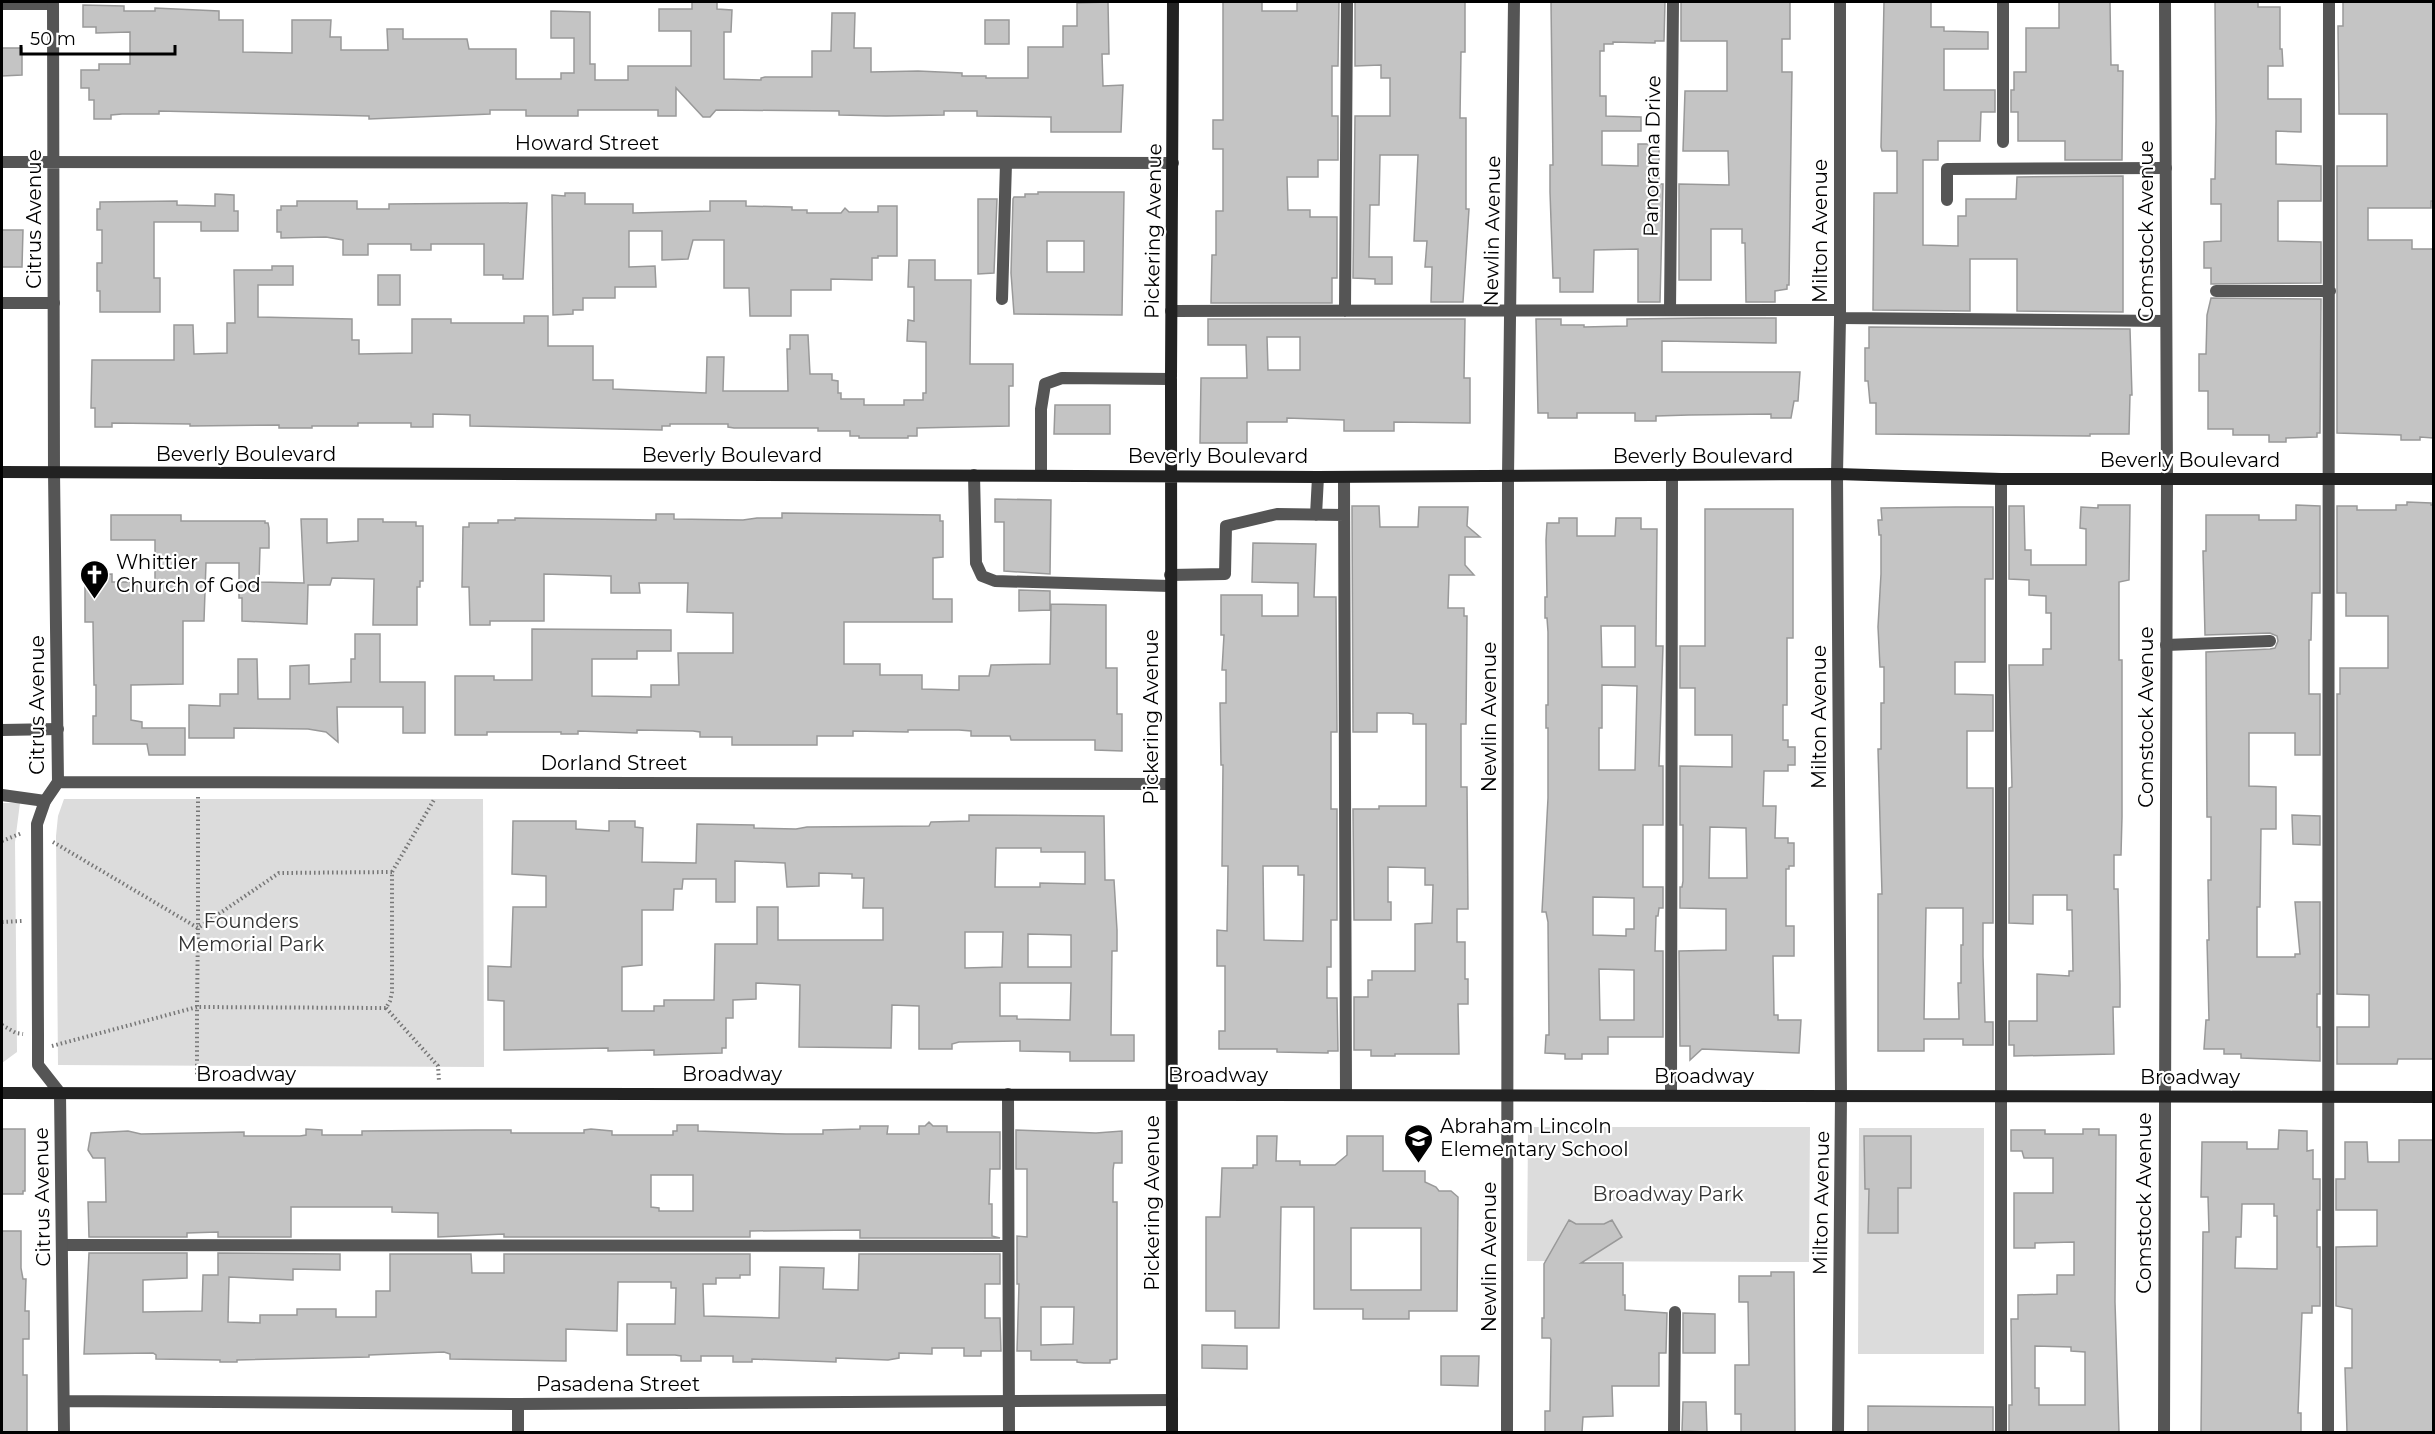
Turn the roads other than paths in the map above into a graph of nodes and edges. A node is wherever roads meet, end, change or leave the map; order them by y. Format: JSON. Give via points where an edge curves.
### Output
{"nodes":[{"id":1,"x":1173,"y":2,"type":"edge"},
{"id":2,"x":1347,"y":2,"type":"edge"},
{"id":3,"x":1514,"y":2,"type":"edge"},
{"id":4,"x":1673,"y":2,"type":"edge"},
{"id":5,"x":1840,"y":2,"type":"edge"},
{"id":6,"x":2003,"y":2,"type":"edge"},
{"id":7,"x":2165,"y":2,"type":"edge"},
{"id":8,"x":2330,"y":2,"type":"edge"},
{"id":9,"x":53,"y":3,"type":"edge"},
{"id":10,"x":2,"y":4,"type":"edge"},
{"id":11,"x":2003,"y":142,"type":"dead end"},
{"id":12,"x":2,"y":162,"type":"edge"},
{"id":13,"x":53,"y":162,"type":"junction"},
{"id":14,"x":1006,"y":163,"type":"junction"},
{"id":15,"x":1173,"y":163,"type":"junction"},
{"id":16,"x":2166,"y":168,"type":"junction"},
{"id":17,"x":1947,"y":200,"type":"dead end"},
{"id":18,"x":2216,"y":291,"type":"dead end"},
{"id":19,"x":2330,"y":291,"type":"junction"},
{"id":20,"x":1002,"y":299,"type":"dead end"},
{"id":21,"x":2,"y":303,"type":"edge"},
{"id":22,"x":54,"y":303,"type":"junction"},
{"id":23,"x":1345,"y":310,"type":"junction"},
{"id":24,"x":1510,"y":310,"type":"junction"},
{"id":25,"x":1670,"y":310,"type":"junction"},
{"id":26,"x":1171,"y":311,"type":"junction"},
{"id":27,"x":1839,"y":314,"type":"junction"},
{"id":28,"x":2166,"y":321,"type":"junction"},
{"id":29,"x":1171,"y":378,"type":"junction"},
{"id":30,"x":2,"y":472,"type":"edge"},
{"id":31,"x":54,"y":472,"type":"junction"},
{"id":32,"x":1837,"y":474,"type":"junction"},
{"id":33,"x":974,"y":475,"type":"junction"},
{"id":34,"x":1041,"y":475,"type":"junction"},
{"id":35,"x":1672,"y":475,"type":"junction"},
{"id":36,"x":1170,"y":476,"type":"junction"},
{"id":37,"x":1508,"y":476,"type":"junction"},
{"id":38,"x":1318,"y":477,"type":"junction"},
{"id":39,"x":1344,"y":477,"type":"junction"},
{"id":40,"x":2001,"y":479,"type":"junction"},
{"id":41,"x":2433,"y":479,"type":"edge"},
{"id":42,"x":2167,"y":480,"type":"junction"},
{"id":43,"x":2329,"y":480,"type":"junction"},
{"id":44,"x":1316,"y":515,"type":"junction"},
{"id":45,"x":1344,"y":515,"type":"junction"},
{"id":46,"x":1170,"y":580,"type":"junction"},
{"id":47,"x":2270,"y":642,"type":"dead end"},
{"id":48,"x":2166,"y":645,"type":"junction"},
{"id":49,"x":58,"y":729,"type":"junction"},
{"id":50,"x":2,"y":730,"type":"edge"},
{"id":51,"x":58,"y":782,"type":"junction"},
{"id":52,"x":1171,"y":784,"type":"junction"},
{"id":53,"x":2,"y":795,"type":"edge"},
{"id":54,"x":45,"y":801,"type":"junction"},
{"id":55,"x":2,"y":1093,"type":"edge"},
{"id":56,"x":60,"y":1093,"type":"junction"},
{"id":57,"x":1008,"y":1094,"type":"junction"},
{"id":58,"x":1171,"y":1095,"type":"junction"},
{"id":59,"x":1346,"y":1095,"type":"junction"},
{"id":60,"x":1509,"y":1095,"type":"junction"},
{"id":61,"x":1671,"y":1095,"type":"junction"},
{"id":62,"x":1841,"y":1096,"type":"junction"},
{"id":63,"x":2002,"y":1096,"type":"junction"},
{"id":64,"x":2163,"y":1096,"type":"junction"},
{"id":65,"x":2329,"y":1096,"type":"junction"},
{"id":66,"x":2433,"y":1097,"type":"edge"},
{"id":67,"x":63,"y":1245,"type":"junction"},
{"id":68,"x":1008,"y":1246,"type":"junction"},
{"id":69,"x":1675,"y":1312,"type":"dead end"},
{"id":70,"x":1172,"y":1400,"type":"junction"},
{"id":71,"x":64,"y":1401,"type":"junction"},
{"id":72,"x":1009,"y":1403,"type":"junction"},
{"id":73,"x":518,"y":1404,"type":"junction"},
{"id":74,"x":64,"y":1432,"type":"edge"},
{"id":75,"x":518,"y":1432,"type":"edge"},
{"id":76,"x":1009,"y":1432,"type":"edge"},
{"id":77,"x":1172,"y":1432,"type":"edge"},
{"id":78,"x":1508,"y":1432,"type":"edge"},
{"id":79,"x":1674,"y":1432,"type":"edge"},
{"id":80,"x":1838,"y":1432,"type":"edge"},
{"id":81,"x":2001,"y":1432,"type":"edge"},
{"id":82,"x":2164,"y":1432,"type":"edge"},
{"id":83,"x":2328,"y":1432,"type":"edge"}],
"edges":[{"from":1,"to":15,"type":"street","name":"Pickering Avenue"},
{"from":2,"to":23,"type":"street"},
{"from":3,"to":24,"type":"street","name":"Newlin Avenue"},
{"from":4,"to":25,"type":"street","name":"Panorama Drive"},
{"from":5,"to":27,"type":"street","name":"Milton Avenue"},
{"from":6,"to":11,"type":"street"},
{"from":7,"to":16,"type":"street","name":"Comstock Avenue"},
{"from":8,"to":19,"type":"street"},
{"from":9,"to":10,"type":"street"},
{"from":9,"to":13,"type":"street","name":"Citrus Avenue"},
{"from":12,"to":13,"type":"street","name":"Howard Street"},
{"from":13,"to":14,"type":"street","name":"Howard Street"},
{"from":13,"to":22,"type":"street","name":"Citrus Avenue"},
{"from":14,"to":15,"type":"street","name":"Howard Street"},
{"from":14,"to":20,"type":"street"},
{"from":15,"to":26,"type":"street","name":"Pickering Avenue"},
{"from":16,"to":17,"type":"street","via":[[1947,170]]},
{"from":16,"to":28,"type":"street","name":"Comstock Avenue"},
{"from":18,"to":19,"type":"street"},
{"from":19,"to":43,"type":"street"},
{"from":21,"to":22,"type":"street"},
{"from":22,"to":31,"type":"street","name":"Citrus Avenue"},
{"from":23,"to":24,"type":"street"},
{"from":23,"to":26,"type":"street"},
{"from":24,"to":25,"type":"street"},
{"from":24,"to":37,"type":"street","name":"Newlin Avenue"},
{"from":25,"to":27,"type":"street"},
{"from":26,"to":29,"type":"street","name":"Pickering Avenue"},
{"from":27,"to":28,"type":"street"},
{"from":27,"to":32,"type":"street","name":"Milton Avenue"},
{"from":28,"to":42,"type":"street","name":"Comstock Avenue"},
{"from":29,"to":34,"type":"street","via":[[1062,378],[1045,384]]},
{"from":29,"to":36,"type":"street","name":"Pickering Avenue"},
{"from":30,"to":31,"type":"street","name":"Beverly Boulevard"},
{"from":31,"to":33,"type":"street","name":"Beverly Boulevard"},
{"from":31,"to":49,"type":"street","name":"Citrus Avenue"},
{"from":32,"to":35,"type":"street","name":"Beverly Boulevard"},
{"from":32,"to":40,"type":"street","name":"Beverly Boulevard"},
{"from":32,"to":62,"type":"street","name":"Milton Avenue"},
{"from":33,"to":34,"type":"street","name":"Beverly Boulevard"},
{"from":33,"to":46,"type":"street","via":[[976,563],[982,576],[995,581]]},
{"from":34,"to":36,"type":"street","name":"Beverly Boulevard"},
{"from":35,"to":37,"type":"street","name":"Beverly Boulevard"},
{"from":35,"to":61,"type":"street"},
{"from":36,"to":38,"type":"street","name":"Beverly Boulevard"},
{"from":36,"to":46,"type":"street","name":"Pickering Avenue"},
{"from":37,"to":39,"type":"street","name":"Beverly Boulevard"},
{"from":37,"to":60,"type":"street","name":"Newlin Avenue"},
{"from":38,"to":39,"type":"street","name":"Beverly Boulevard"},
{"from":38,"to":44,"type":"street"},
{"from":39,"to":45,"type":"street"},
{"from":40,"to":42,"type":"street","name":"Beverly Boulevard"},
{"from":40,"to":63,"type":"street"},
{"from":41,"to":43,"type":"street","name":"Beverly Boulevard"},
{"from":42,"to":43,"type":"street","name":"Beverly Boulevard"},
{"from":42,"to":48,"type":"street","name":"Comstock Avenue"},
{"from":43,"to":65,"type":"street"},
{"from":44,"to":45,"type":"street"},
{"from":44,"to":46,"type":"street","via":[[1277,514],[1226,526],[1225,574]]},
{"from":45,"to":59,"type":"street"},
{"from":46,"to":52,"type":"street","name":"Pickering Avenue"},
{"from":47,"to":48,"type":"street"},
{"from":48,"to":64,"type":"street","name":"Comstock Avenue"},
{"from":49,"to":50,"type":"street"},
{"from":49,"to":51,"type":"street","name":"Citrus Avenue"},
{"from":51,"to":52,"type":"street","name":"Dorland Street"},
{"from":51,"to":54,"type":"street","name":"Citrus Avenue"},
{"from":52,"to":58,"type":"street","name":"Pickering Avenue"},
{"from":53,"to":54,"type":"street"},
{"from":54,"to":56,"type":"street","name":"Citrus Avenue","via":[[37,824],[38,1065]]},
{"from":55,"to":56,"type":"street","name":"Broadway"},
{"from":56,"to":57,"type":"street","name":"Broadway"},
{"from":56,"to":67,"type":"street","name":"Citrus Avenue"},
{"from":57,"to":58,"type":"street","name":"Broadway"},
{"from":57,"to":68,"type":"street"},
{"from":58,"to":59,"type":"street","name":"Broadway"},
{"from":58,"to":70,"type":"street","name":"Pickering Avenue"},
{"from":59,"to":60,"type":"street","name":"Broadway"},
{"from":60,"to":61,"type":"street","name":"Broadway"},
{"from":60,"to":78,"type":"street","name":"Newlin Avenue"},
{"from":61,"to":62,"type":"street","name":"Broadway"},
{"from":62,"to":63,"type":"street","name":"Broadway"},
{"from":62,"to":80,"type":"street","name":"Milton Avenue"},
{"from":63,"to":64,"type":"street","name":"Broadway"},
{"from":63,"to":81,"type":"street"},
{"from":64,"to":65,"type":"street","name":"Broadway"},
{"from":64,"to":82,"type":"street","name":"Comstock Avenue"},
{"from":65,"to":66,"type":"street","name":"Broadway"},
{"from":65,"to":83,"type":"street"},
{"from":67,"to":68,"type":"street"},
{"from":67,"to":71,"type":"street","name":"Citrus Avenue"},
{"from":68,"to":72,"type":"street"},
{"from":69,"to":79,"type":"street"},
{"from":70,"to":72,"type":"street","name":"Pasadena Street"},
{"from":70,"to":77,"type":"street","name":"Pickering Avenue"},
{"from":71,"to":73,"type":"street","name":"Pasadena Street"},
{"from":71,"to":74,"type":"street","name":"Citrus Avenue"},
{"from":72,"to":73,"type":"street","name":"Pasadena Street"},
{"from":72,"to":76,"type":"street"},
{"from":73,"to":75,"type":"street"}]}
